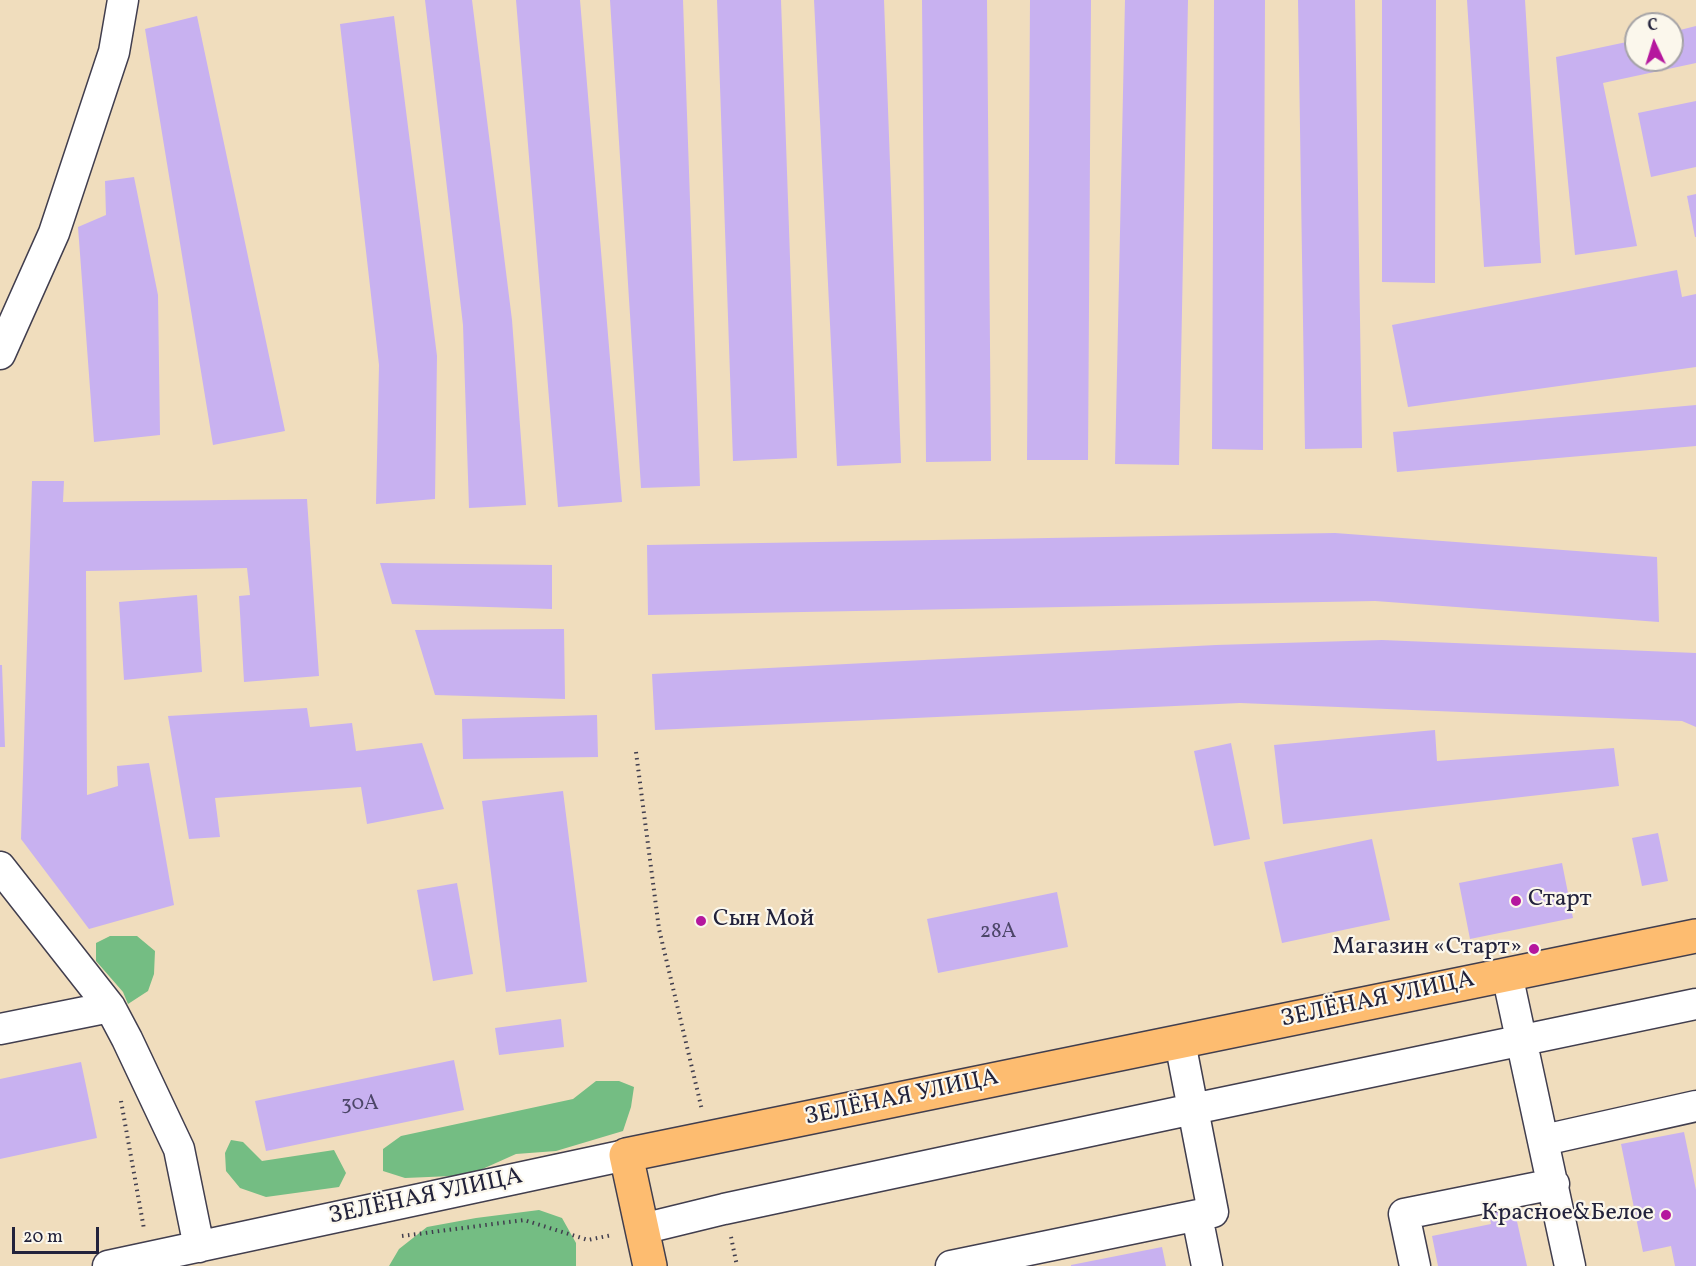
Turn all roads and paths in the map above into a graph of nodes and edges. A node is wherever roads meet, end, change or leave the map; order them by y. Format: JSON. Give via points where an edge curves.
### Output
{"nodes":[{"id":1,"x":123,"y":0,"type":"edge"},
{"id":2,"x":0,"y":354,"type":"edge"},
{"id":3,"x":636,"y":752,"type":"dead end"},
{"id":4,"x":0,"y":867,"type":"edge"},
{"id":5,"x":1696,"y":936,"type":"edge"},
{"id":6,"x":1507,"y":975,"type":"junction"},
{"id":7,"x":1696,"y":1005,"type":"edge"},
{"id":8,"x":110,"y":1007,"type":"junction"},
{"id":9,"x":0,"y":1029,"type":"edge"},
{"id":10,"x":1522,"y":1040,"type":"junction"},
{"id":11,"x":1180,"y":1042,"type":"junction"},
{"id":12,"x":121,"y":1096,"type":"dead end"},
{"id":13,"x":1696,"y":1106,"type":"edge"},
{"id":14,"x":1193,"y":1109,"type":"junction"},
{"id":15,"x":708,"y":1138,"type":"junction"},
{"id":16,"x":1544,"y":1140,"type":"junction"},
{"id":17,"x":626,"y":1155,"type":"junction"},
{"id":18,"x":1554,"y":1184,"type":"junction"},
{"id":19,"x":1197,"y":1216,"type":"junction"},
{"id":20,"x":642,"y":1229,"type":"junction"},
{"id":21,"x":398,"y":1236,"type":"dead end"},
{"id":22,"x":199,"y":1247,"type":"junction"},
{"id":23,"x":149,"y":1257,"type":"junction"},
{"id":24,"x":108,"y":1266,"type":"edge"},
{"id":25,"x":650,"y":1266,"type":"edge"},
{"id":26,"x":951,"y":1266,"type":"edge"},
{"id":27,"x":1207,"y":1266,"type":"edge"},
{"id":28,"x":1414,"y":1266,"type":"edge"},
{"id":29,"x":1570,"y":1266,"type":"edge"}],
"edges":[{"from":1,"to":2,"type":"street","via":[[114,52],[54,233]]},
{"from":3,"to":15,"type":"path","via":[[659,929]]},
{"from":4,"to":8,"type":"street"},
{"from":5,"to":6,"type":"main road","name":"ЗЕЛЁНАЯ УЛИЦА"},
{"from":6,"to":10,"type":"street"},
{"from":6,"to":11,"type":"main road","name":"ЗЕЛЁНАЯ УЛИЦА"},
{"from":7,"to":10,"type":"street"},
{"from":8,"to":9,"type":"street"},
{"from":8,"to":22,"type":"street","via":[[178,1149]]},
{"from":10,"to":14,"type":"street"},
{"from":10,"to":16,"type":"street"},
{"from":11,"to":14,"type":"street"},
{"from":11,"to":15,"type":"main road","name":"ЗЕЛЁНАЯ УЛИЦА"},
{"from":12,"to":23,"type":"path"},
{"from":13,"to":16,"type":"street"},
{"from":14,"to":19,"type":"street","via":[[1214,1212]]},
{"from":14,"to":20,"type":"street"},
{"from":15,"to":17,"type":"main road","name":"ЗЕЛЁНАЯ УЛИЦА"},
{"from":16,"to":18,"type":"street"},
{"from":17,"to":20,"type":"main road"},
{"from":17,"to":22,"type":"street","name":"ЗЕЛЁНАЯ УЛИЦА"},
{"from":18,"to":28,"type":"street","via":[[1404,1214]]},
{"from":18,"to":29,"type":"street"},
{"from":19,"to":26,"type":"street"},
{"from":19,"to":27,"type":"street"},
{"from":20,"to":21,"type":"path","via":[[588,1240],[524,1220]]},
{"from":20,"to":25,"type":"main road"},
{"from":22,"to":23,"type":"street","name":"ЗЕЛЁНАЯ УЛИЦА"},
{"from":23,"to":24,"type":"street","name":"ЗЕЛЁНАЯ УЛИЦА"}]}
